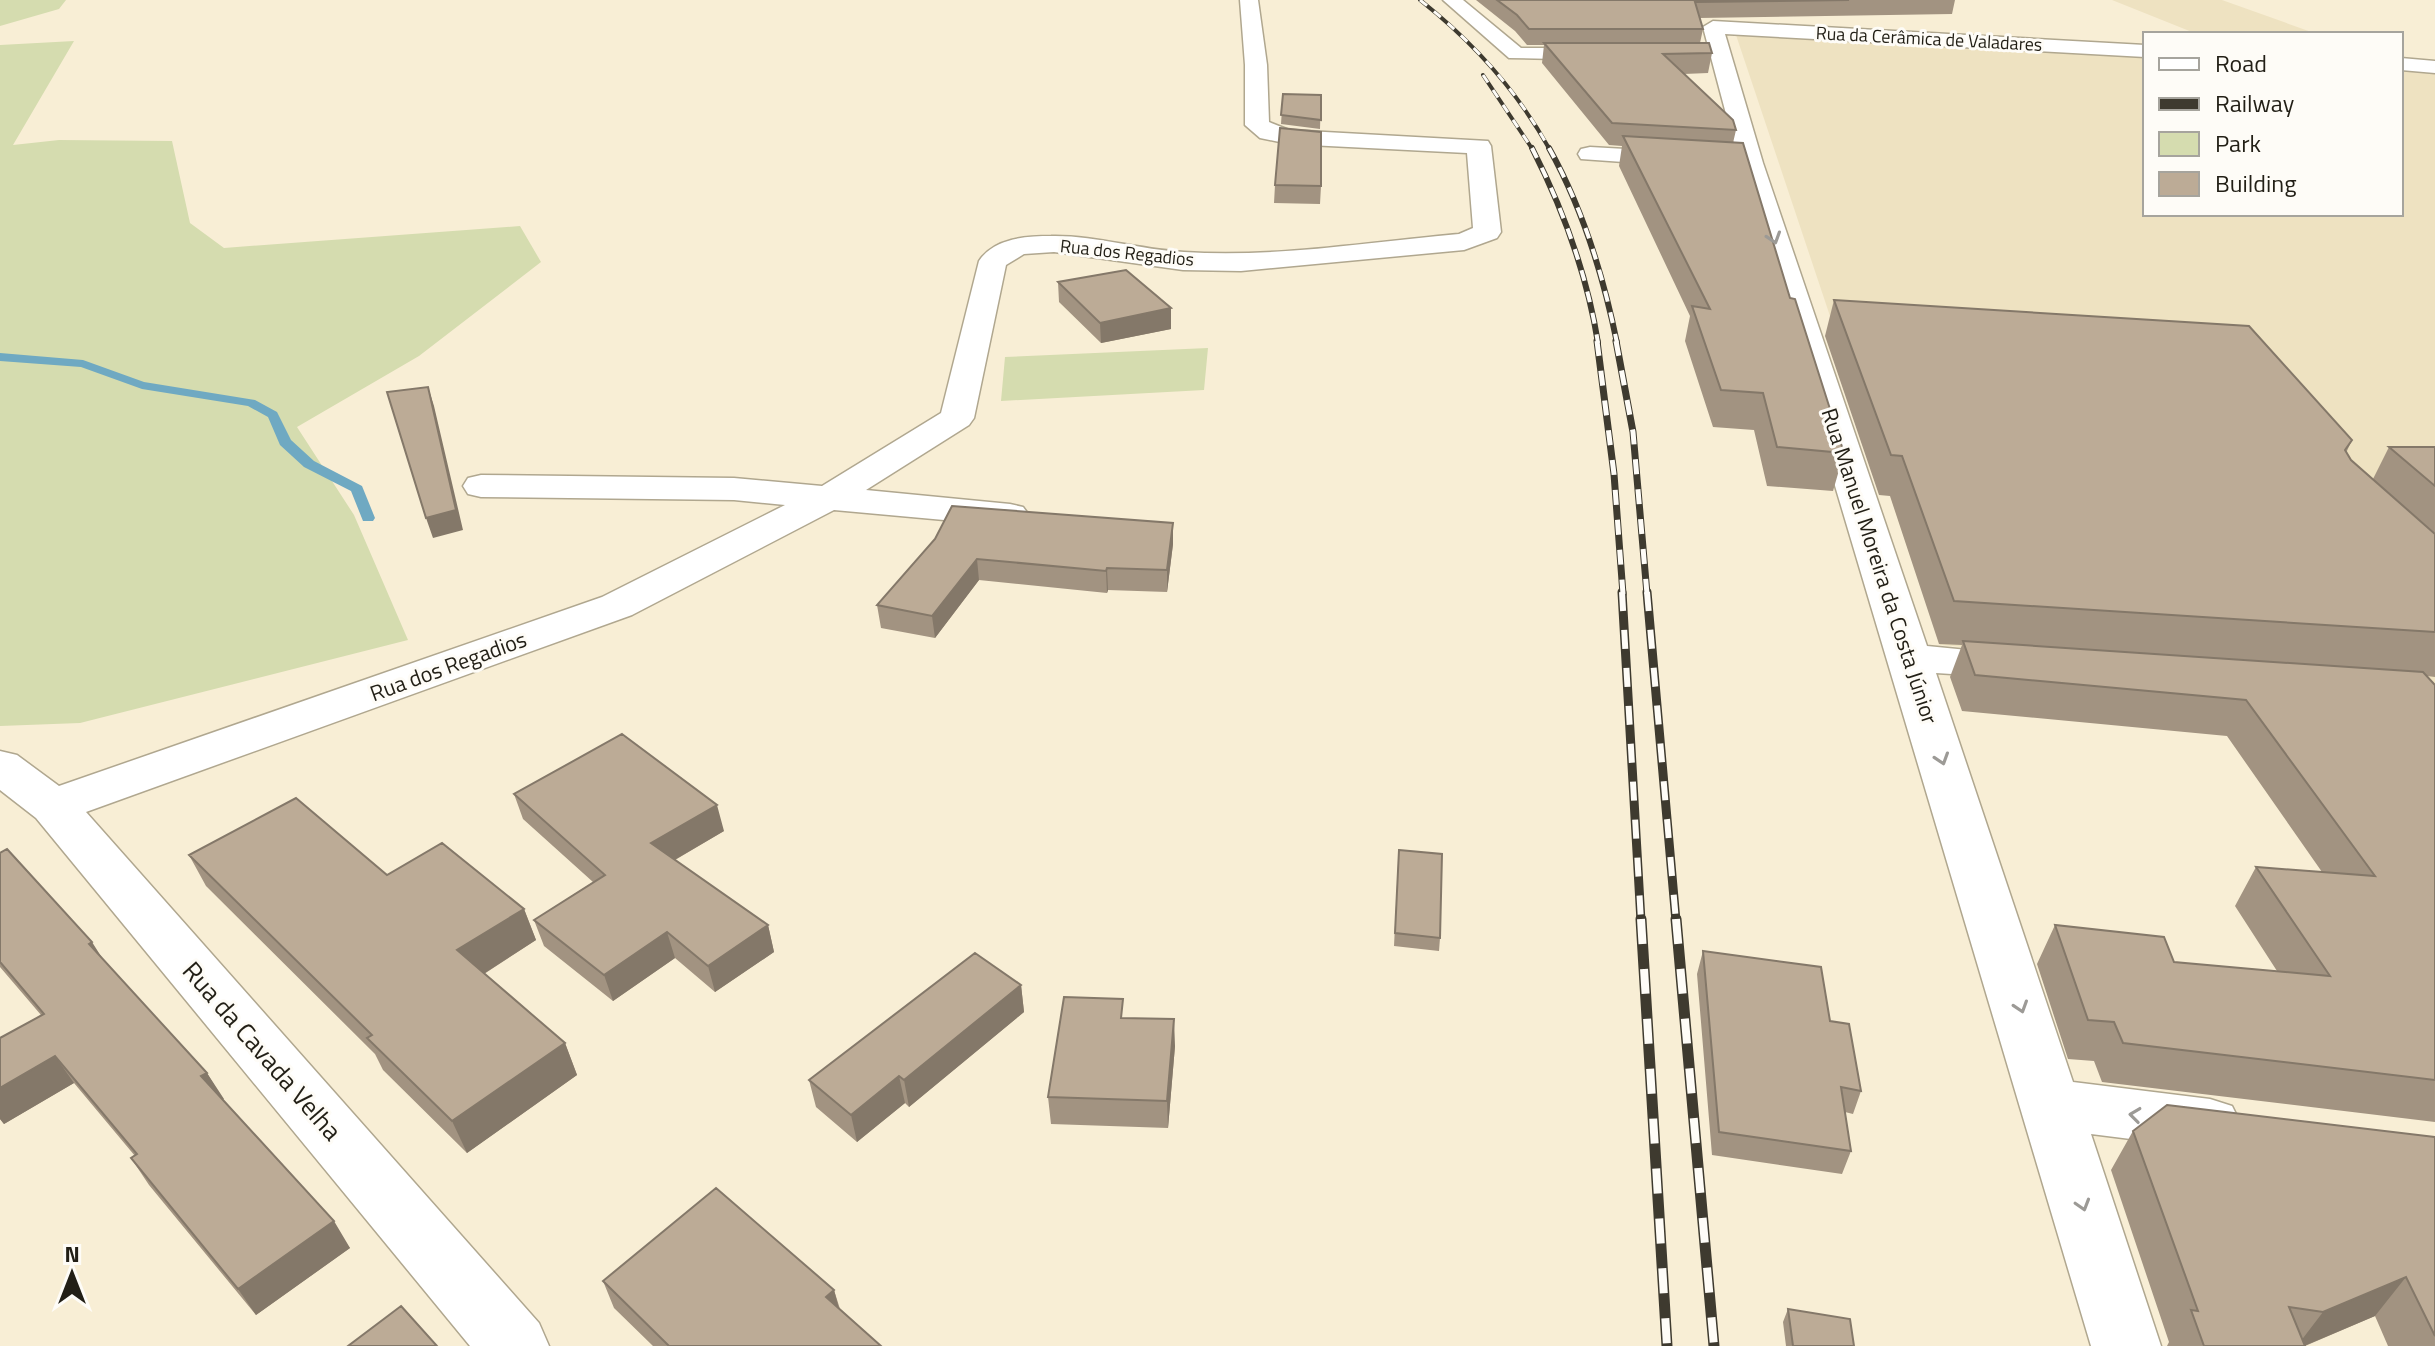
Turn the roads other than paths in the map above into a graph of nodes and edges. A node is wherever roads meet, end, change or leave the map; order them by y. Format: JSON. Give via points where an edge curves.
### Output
{"nodes":[{"id":1,"x":1249,"y":0,"type":"edge"},
{"id":2,"x":1452,"y":0,"type":"edge"},
{"id":3,"x":1713,"y":27,"type":"joint"},
{"id":4,"x":2143,"y":51,"type":"edge"},
{"id":5,"x":1625,"y":54,"type":"edge"},
{"id":6,"x":2403,"y":64,"type":"edge"},
{"id":7,"x":2435,"y":67,"type":"edge"},
{"id":8,"x":1590,"y":154,"type":"dead end"},
{"id":9,"x":1726,"y":162,"type":"junction"},
{"id":10,"x":481,"y":486,"type":"dead end"},
{"id":11,"x":830,"y":497,"type":"junction"},
{"id":12,"x":1044,"y":519,"type":"edge"},
{"id":13,"x":1909,"y":658,"type":"junction"},
{"id":14,"x":2053,"y":668,"type":"edge"},
{"id":15,"x":0,"y":766,"type":"edge"},
{"id":16,"x":53,"y":806,"type":"junction"},
{"id":17,"x":2052,"y":1104,"type":"junction"},
{"id":18,"x":2261,"y":1130,"type":"edge"},
{"id":19,"x":514,"y":1346,"type":"edge"},
{"id":20,"x":2126,"y":1346,"type":"edge"}],
"edges":[{"from":1,"to":11,"type":"street","name":"Rua dos Regadios","via":[[1257,125],[1289,137],[1479,146],[1487,232],[1464,242],[1241,262],[1183,261],[1054,244],[1018,246],[993,261],[957,418]]},
{"from":2,"to":5,"type":"street","via":[[1516,54]]},
{"from":3,"to":4,"type":"street","name":"Rua da Cerâmica de Valadares"},
{"from":3,"to":9,"type":"street","name":"Rua Manuel Moreira da Costa Júnior","via":[[1711,54]]},
{"from":6,"to":7,"type":"street"},
{"from":8,"to":9,"type":"street"},
{"from":9,"to":13,"type":"street","name":"Rua Manuel Moreira da Costa Júnior","one_way":true},
{"from":10,"to":11,"type":"street","via":[[734,489]]},
{"from":11,"to":12,"type":"street"},
{"from":11,"to":16,"type":"street","name":"Rua dos Regadios","via":[[617,606]]},
{"from":13,"to":14,"type":"street"},
{"from":13,"to":17,"type":"street","name":"Rua Manuel Moreira da Costa Júnior","one_way":true},
{"from":15,"to":16,"type":"street","name":"Rua da Cavada Velha"},
{"from":16,"to":19,"type":"street","name":"Rua da Cavada Velha"},
{"from":18,"to":17,"type":"street","one_way":true},
{"from":17,"to":20,"type":"street","name":"Rua Manuel Moreira da Costa Júnior","one_way":true}]}
